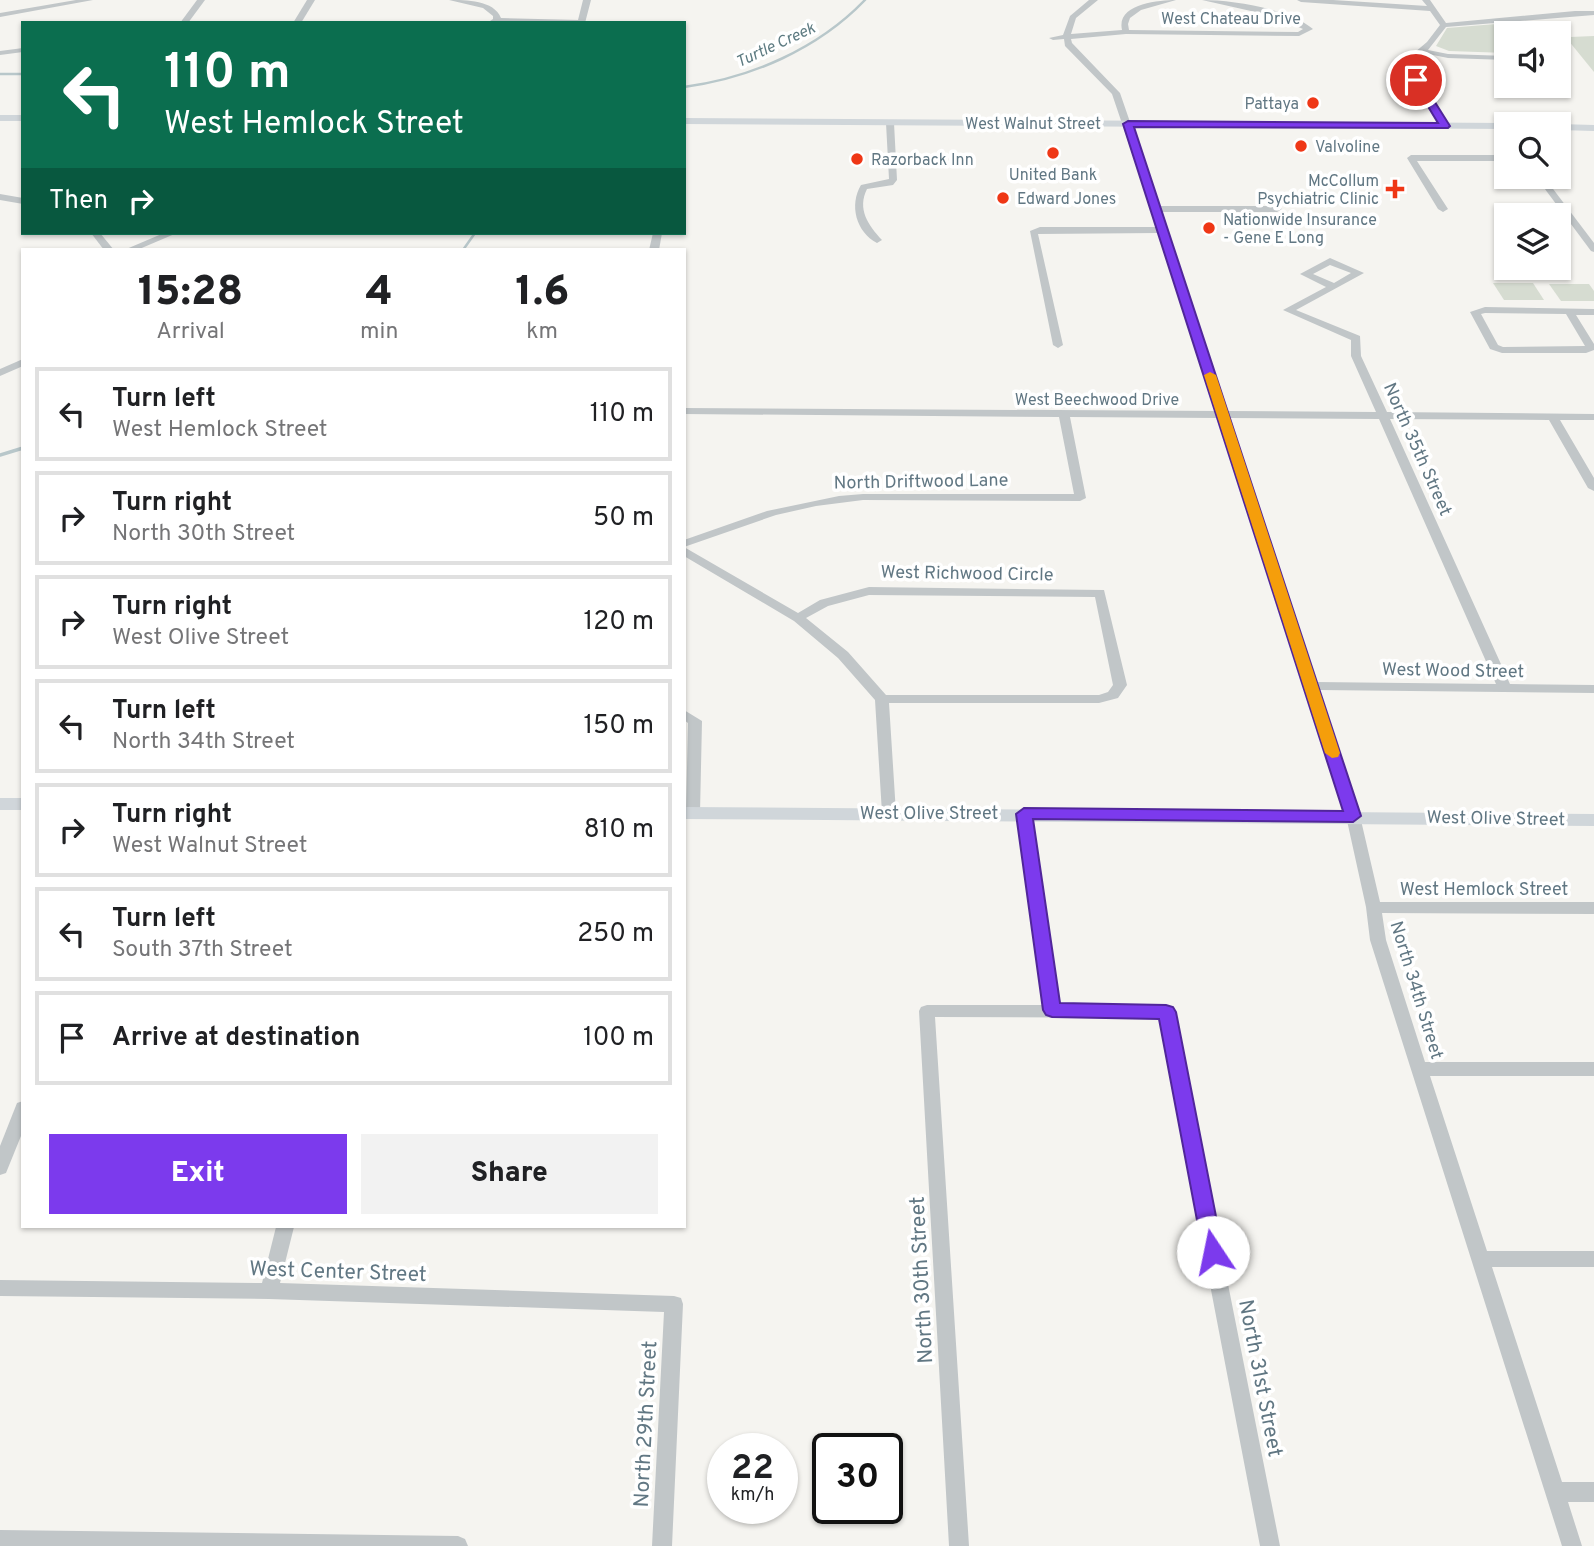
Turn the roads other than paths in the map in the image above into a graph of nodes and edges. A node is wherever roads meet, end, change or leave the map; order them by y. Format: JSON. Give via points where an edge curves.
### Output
{"nodes":[{"id":1,"x":89,"y":0,"type":"edge"},
{"id":2,"x":201,"y":0,"type":"edge"},
{"id":3,"x":311,"y":0,"type":"edge"},
{"id":4,"x":453,"y":0,"type":"edge"},
{"id":5,"x":587,"y":0,"type":"edge"},
{"id":6,"x":1094,"y":0,"type":"edge"},
{"id":7,"x":1171,"y":0,"type":"edge"},
{"id":8,"x":1206,"y":0,"type":"edge"},
{"id":9,"x":1301,"y":0,"type":"edge"},
{"id":10,"x":1426,"y":0,"type":"edge"},
{"id":11,"x":1433,"y":9,"type":"junction"},
{"id":12,"x":1594,"y":13,"type":"edge"},
{"id":13,"x":0,"y":15,"type":"edge"},
{"id":14,"x":185,"y":21,"type":"edge"},
{"id":15,"x":298,"y":21,"type":"edge"},
{"id":16,"x":494,"y":21,"type":"edge"},
{"id":17,"x":582,"y":21,"type":"edge"},
{"id":18,"x":1444,"y":25,"type":"junction"},
{"id":19,"x":1126,"y":32,"type":"junction"},
{"id":20,"x":1052,"y":38,"type":"dead end"},
{"id":21,"x":1067,"y":38,"type":"junction"},
{"id":22,"x":21,"y":50,"type":"edge"},
{"id":23,"x":1422,"y":51,"type":"junction"},
{"id":24,"x":0,"y":52,"type":"edge"},
{"id":25,"x":1494,"y":58,"type":"edge"},
{"id":26,"x":0,"y":118,"type":"edge"},
{"id":27,"x":21,"y":118,"type":"edge"},
{"id":28,"x":686,"y":121,"type":"edge"},
{"id":29,"x":890,"y":122,"type":"junction"},
{"id":30,"x":1128,"y":124,"type":"junction"},
{"id":31,"x":1445,"y":126,"type":"junction"},
{"id":32,"x":1571,"y":127,"type":"edge"},
{"id":33,"x":1494,"y":128,"type":"edge"},
{"id":34,"x":1594,"y":128,"type":"edge"},
{"id":35,"x":1494,"y":158,"type":"edge"},
{"id":36,"x":1549,"y":189,"type":"edge"},
{"id":37,"x":0,"y":197,"type":"edge"},
{"id":38,"x":21,"y":201,"type":"edge"},
{"id":39,"x":1155,"y":209,"type":"junction"},
{"id":40,"x":1277,"y":209,"type":"dead end"},
{"id":41,"x":1443,"y":209,"type":"dead end"},
{"id":42,"x":1161,"y":230,"type":"junction"},
{"id":43,"x":167,"y":235,"type":"edge"},
{"id":44,"x":877,"y":240,"type":"dead end"},
{"id":45,"x":134,"y":248,"type":"edge"},
{"id":46,"x":1594,"y":249,"type":"edge"},
{"id":47,"x":1334,"y":287,"type":"dead end"},
{"id":48,"x":1569,"y":311,"type":"junction"},
{"id":49,"x":1594,"y":312,"type":"edge"},
{"id":50,"x":1058,"y":345,"type":"dead end"},
{"id":51,"x":21,"y":363,"type":"edge"},
{"id":52,"x":0,"y":373,"type":"edge"},
{"id":53,"x":686,"y":411,"type":"edge"},
{"id":54,"x":1063,"y":415,"type":"junction"},
{"id":55,"x":1223,"y":415,"type":"junction"},
{"id":56,"x":1384,"y":416,"type":"junction"},
{"id":57,"x":1553,"y":417,"type":"junction"},
{"id":58,"x":1594,"y":417,"type":"edge"},
{"id":59,"x":1594,"y":488,"type":"edge"},
{"id":60,"x":686,"y":543,"type":"edge"},
{"id":61,"x":686,"y":552,"type":"edge"},
{"id":62,"x":798,"y":618,"type":"junction"},
{"id":63,"x":1311,"y":686,"type":"junction"},
{"id":64,"x":1505,"y":688,"type":"junction"},
{"id":65,"x":1594,"y":689,"type":"edge"},
{"id":66,"x":881,"y":699,"type":"junction"},
{"id":67,"x":686,"y":715,"type":"edge"},
{"id":68,"x":0,"y":804,"type":"edge"},
{"id":69,"x":21,"y":804,"type":"edge"},
{"id":70,"x":689,"y":813,"type":"edge"},
{"id":71,"x":889,"y":813,"type":"junction"},
{"id":72,"x":1024,"y":814,"type":"junction"},
{"id":73,"x":1353,"y":816,"type":"junction"},
{"id":74,"x":1594,"y":820,"type":"edge"},
{"id":75,"x":1374,"y":907,"type":"junction"},
{"id":76,"x":1594,"y":908,"type":"edge"},
{"id":77,"x":1052,"y":1010,"type":"junction"},
{"id":78,"x":1420,"y":1069,"type":"junction"},
{"id":79,"x":1594,"y":1069,"type":"edge"},
{"id":80,"x":21,"y":1113,"type":"edge"},
{"id":81,"x":0,"y":1168,"type":"edge"},
{"id":82,"x":285,"y":1228,"type":"edge"},
{"id":83,"x":1482,"y":1259,"type":"junction"},
{"id":84,"x":1594,"y":1259,"type":"edge"},
{"id":85,"x":0,"y":1288,"type":"edge"},
{"id":86,"x":270,"y":1291,"type":"junction"},
{"id":87,"x":674,"y":1304,"type":"joint"},
{"id":88,"x":1555,"y":1492,"type":"junction"},
{"id":89,"x":1594,"y":1492,"type":"edge"},
{"id":90,"x":0,"y":1541,"type":"edge"},
{"id":91,"x":458,"y":1546,"type":"edge"},
{"id":92,"x":662,"y":1546,"type":"edge"},
{"id":93,"x":959,"y":1546,"type":"edge"},
{"id":94,"x":1270,"y":1546,"type":"edge"},
{"id":95,"x":1572,"y":1546,"type":"edge"}],
"edges":[{"from":1,"to":13,"type":"street"},
{"from":2,"to":14,"type":"street"},
{"from":3,"to":15,"type":"street"},
{"from":4,"to":16,"type":"street","via":[[491,9],[497,15]]},
{"from":5,"to":17,"type":"street"},
{"from":6,"to":21,"type":"street","via":[[1076,12]]},
{"from":7,"to":19,"type":"street","name":"West Chateau Drive","via":[[1131,13],[1124,20]]},
{"from":8,"to":19,"type":"street","name":"West Chateau Drive","via":[[1310,29],[1299,34]]},
{"from":9,"to":11,"type":"street"},
{"from":10,"to":11,"type":"street"},
{"from":11,"to":18,"type":"street"},
{"from":12,"to":18,"type":"street"},
{"from":16,"to":17,"type":"street"},
{"from":18,"to":23,"type":"street"},
{"from":19,"to":21,"type":"street","name":"West Chateau Drive"},
{"from":20,"to":21,"type":"street","name":"West Chateau Drive"},
{"from":21,"to":30,"type":"street","name":"North 34th Street","via":[[1116,93]]},
{"from":22,"to":24,"type":"street"},
{"from":23,"to":25,"type":"street","via":[[1448,57]]},
{"from":23,"to":31,"type":"street","via":[[1406,62]]},
{"from":26,"to":27,"type":"main road"},
{"from":28,"to":29,"type":"main road","name":"West Walnut Street"},
{"from":29,"to":30,"type":"main road","name":"West Walnut Street"},
{"from":29,"to":44,"type":"street","via":[[893,180],[864,187],[859,196],[863,226]]},
{"from":30,"to":31,"type":"main road","name":"West Walnut Street"},
{"from":30,"to":39,"type":"street","name":"North 34th Street"},
{"from":31,"to":33,"type":"main road","name":"West Walnut Street"},
{"from":32,"to":34,"type":"main road"},
{"from":35,"to":41,"type":"street","via":[[1411,158]]},
{"from":36,"to":46,"type":"street"},
{"from":37,"to":38,"type":"street"},
{"from":39,"to":40,"type":"street"},
{"from":39,"to":42,"type":"street","name":"North 34th Street"},
{"from":42,"to":50,"type":"street","via":[[1033,233]]},
{"from":42,"to":55,"type":"street","name":"North 34th Street"},
{"from":43,"to":45,"type":"street"},
{"from":47,"to":56,"type":"street","name":"North 35th Street","via":[[1288,310],[1356,338],[1356,356]]},
{"from":48,"to":48,"type":"street","via":[[1485,310],[1475,312],[1494,347],[1502,350],[1586,350],[1591,347]]},
{"from":48,"to":49,"type":"street"},
{"from":51,"to":52,"type":"street"},
{"from":53,"to":54,"type":"street","name":"West Beechwood Drive"},
{"from":54,"to":55,"type":"street","name":"West Beechwood Drive"},
{"from":54,"to":60,"type":"street","name":"North Driftwood Lane","via":[[1080,498],[829,499],[740,521]]},
{"from":55,"to":56,"type":"street","name":"West Beechwood Drive"},
{"from":55,"to":63,"type":"street","name":"North 34th Street"},
{"from":56,"to":57,"type":"street","name":"West Beechwood Drive"},
{"from":56,"to":64,"type":"street","name":"North 35th Street"},
{"from":57,"to":58,"type":"street","name":"West Beechwood Drive"},
{"from":57,"to":59,"type":"street"},
{"from":61,"to":62,"type":"street"},
{"from":62,"to":66,"type":"street","via":[[843,655]]},
{"from":62,"to":66,"type":"street","name":"West Richwood Circle","via":[[824,603],[869,591],[1100,593],[1120,685],[1112,695],[1099,699]]},
{"from":63,"to":64,"type":"street","name":"West Wood Street"},
{"from":63,"to":73,"type":"street","name":"North 34th Street"},
{"from":64,"to":65,"type":"street","name":"West Wood Street"},
{"from":66,"to":71,"type":"street"},
{"from":67,"to":70,"type":"street","via":[[695,721]]},
{"from":68,"to":69,"type":"main road"},
{"from":70,"to":71,"type":"main road","name":"West Olive Street"},
{"from":71,"to":72,"type":"main road","name":"West Olive Street"},
{"from":72,"to":73,"type":"main road","name":"West Olive Street"},
{"from":72,"to":77,"type":"street"},
{"from":73,"to":74,"type":"main road","name":"West Olive Street"},
{"from":73,"to":75,"type":"street","name":"North 34th Street"},
{"from":75,"to":76,"type":"street","name":"West Hemlock Street"},
{"from":75,"to":78,"type":"street","name":"North 34th Street","via":[[1378,940]]},
{"from":77,"to":93,"type":"street","name":"North 30th Street","via":[[927,1011]]},
{"from":77,"to":94,"type":"street","name":"North 31st Street","via":[[1166,1012]]},
{"from":78,"to":79,"type":"street"},
{"from":78,"to":83,"type":"street","name":"North 34th Street"},
{"from":80,"to":81,"type":"street"},
{"from":82,"to":86,"type":"street"},
{"from":83,"to":84,"type":"street"},
{"from":83,"to":88,"type":"street","name":"North 34th Street"},
{"from":85,"to":86,"type":"street","name":"West Center Street"},
{"from":86,"to":87,"type":"street","name":"West Center Street"},
{"from":87,"to":92,"type":"street","name":"North 29th Street"},
{"from":88,"to":89,"type":"street"},
{"from":88,"to":95,"type":"street","name":"North 34th Street"},
{"from":90,"to":91,"type":"street"}]}
